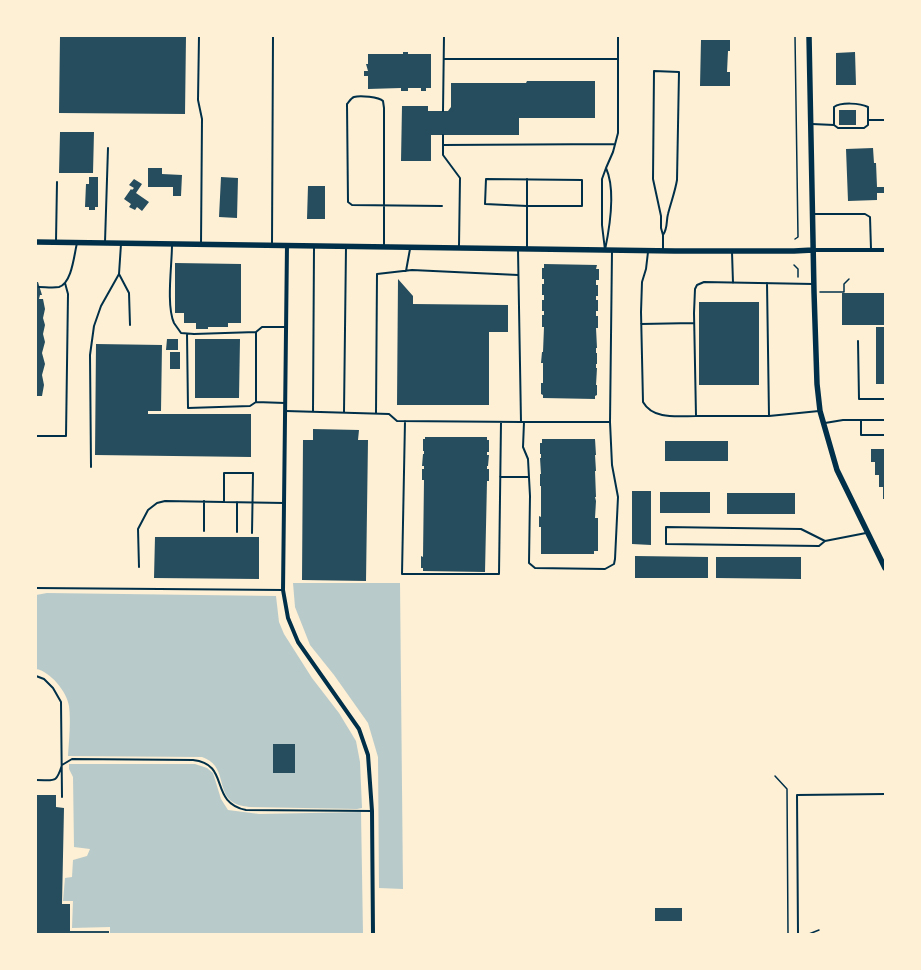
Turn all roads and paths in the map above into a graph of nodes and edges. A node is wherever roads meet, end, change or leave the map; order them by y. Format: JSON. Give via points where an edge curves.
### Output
{"nodes":[{"id":1,"x":199,"y":36,"type":"edge"},
{"id":2,"x":273,"y":36,"type":"edge"},
{"id":3,"x":444,"y":36,"type":"edge"},
{"id":4,"x":618,"y":36,"type":"edge"},
{"id":5,"x":795,"y":36,"type":"edge"},
{"id":6,"x":810,"y":36,"type":"edge"},
{"id":7,"x":444,"y":59,"type":"junction"},
{"id":8,"x":618,"y":59,"type":"junction"},
{"id":9,"x":443,"y":111,"type":"dead end"},
{"id":10,"x":868,"y":120,"type":"junction"},
{"id":11,"x":885,"y":120,"type":"edge"},
{"id":12,"x":812,"y":124,"type":"junction"},
{"id":13,"x":834,"y":125,"type":"junction"},
{"id":14,"x":444,"y":135,"type":"dead end"},
{"id":15,"x":615,"y":144,"type":"junction"},
{"id":16,"x":443,"y":145,"type":"junction"},
{"id":17,"x":108,"y":148,"type":"dead end"},
{"id":18,"x":606,"y":168,"type":"junction"},
{"id":19,"x":527,"y":179,"type":"junction"},
{"id":20,"x":57,"y":182,"type":"dead end"},
{"id":21,"x":384,"y":205,"type":"junction"},
{"id":22,"x":442,"y":206,"type":"dead end"},
{"id":23,"x":527,"y":206,"type":"junction"},
{"id":24,"x":813,"y":214,"type":"junction"},
{"id":25,"x":663,"y":235,"type":"junction"},
{"id":26,"x":794,"y":239,"type":"dead end"},
{"id":27,"x":36,"y":242,"type":"edge"},
{"id":28,"x":56,"y":242,"type":"junction"},
{"id":29,"x":77,"y":243,"type":"junction"},
{"id":30,"x":105,"y":243,"type":"junction"},
{"id":31,"x":121,"y":243,"type":"junction"},
{"id":32,"x":172,"y":244,"type":"junction"},
{"id":33,"x":201,"y":244,"type":"junction"},
{"id":34,"x":272,"y":245,"type":"junction"},
{"id":35,"x":287,"y":245,"type":"junction"},
{"id":36,"x":314,"y":245,"type":"junction"},
{"id":37,"x":346,"y":246,"type":"junction"},
{"id":38,"x":384,"y":246,"type":"junction"},
{"id":39,"x":411,"y":247,"type":"junction"},
{"id":40,"x":459,"y":248,"type":"junction"},
{"id":41,"x":518,"y":248,"type":"junction"},
{"id":42,"x":527,"y":249,"type":"junction"},
{"id":43,"x":605,"y":250,"type":"junction"},
{"id":44,"x":612,"y":250,"type":"junction"},
{"id":45,"x":648,"y":250,"type":"junction"},
{"id":46,"x":663,"y":250,"type":"junction"},
{"id":47,"x":813,"y":250,"type":"junction"},
{"id":48,"x":871,"y":250,"type":"junction"},
{"id":49,"x":885,"y":250,"type":"edge"},
{"id":50,"x":732,"y":251,"type":"junction"},
{"id":51,"x":794,"y":265,"type":"dead end"},
{"id":52,"x":406,"y":271,"type":"junction"},
{"id":53,"x":119,"y":274,"type":"junction"},
{"id":54,"x":518,"y":275,"type":"junction"},
{"id":55,"x":848,"y":279,"type":"dead end"},
{"id":56,"x":65,"y":283,"type":"junction"},
{"id":57,"x":733,"y":283,"type":"junction"},
{"id":58,"x":767,"y":283,"type":"junction"},
{"id":59,"x":799,"y":283,"type":"junction"},
{"id":60,"x":814,"y":284,"type":"junction"},
{"id":61,"x":39,"y":287,"type":"dead end"},
{"id":62,"x":814,"y":292,"type":"junction"},
{"id":63,"x":694,"y":323,"type":"junction"},
{"id":64,"x":641,"y":324,"type":"junction"},
{"id":65,"x":130,"y":325,"type":"dead end"},
{"id":66,"x":286,"y":327,"type":"junction"},
{"id":67,"x":256,"y":332,"type":"junction"},
{"id":68,"x":187,"y":334,"type":"junction"},
{"id":69,"x":858,"y":341,"type":"dead end"},
{"id":70,"x":885,"y":399,"type":"edge"},
{"id":71,"x":256,"y":402,"type":"junction"},
{"id":72,"x":285,"y":403,"type":"junction"},
{"id":73,"x":285,"y":410,"type":"junction"},
{"id":74,"x":313,"y":411,"type":"junction"},
{"id":75,"x":820,"y":411,"type":"junction"},
{"id":76,"x":344,"y":412,"type":"junction"},
{"id":77,"x":376,"y":414,"type":"junction"},
{"id":78,"x":696,"y":416,"type":"junction"},
{"id":79,"x":769,"y":416,"type":"junction"},
{"id":80,"x":861,"y":420,"type":"junction"},
{"id":81,"x":885,"y":420,"type":"edge"},
{"id":82,"x":405,"y":421,"type":"junction"},
{"id":83,"x":501,"y":422,"type":"junction"},
{"id":84,"x":521,"y":422,"type":"junction"},
{"id":85,"x":524,"y":422,"type":"junction"},
{"id":86,"x":610,"y":422,"type":"junction"},
{"id":87,"x":824,"y":423,"type":"junction"},
{"id":88,"x":885,"y":435,"type":"edge"},
{"id":89,"x":36,"y":436,"type":"edge"},
{"id":90,"x":91,"y":467,"type":"dead end"},
{"id":91,"x":500,"y":477,"type":"junction"},
{"id":92,"x":529,"y":477,"type":"junction"},
{"id":93,"x":204,"y":501,"type":"junction"},
{"id":94,"x":224,"y":502,"type":"junction"},
{"id":95,"x":237,"y":502,"type":"junction"},
{"id":96,"x":253,"y":502,"type":"junction"},
{"id":97,"x":284,"y":503,"type":"junction"},
{"id":98,"x":204,"y":531,"type":"dead end"},
{"id":99,"x":237,"y":532,"type":"dead end"},
{"id":100,"x":252,"y":533,"type":"dead end"},
{"id":101,"x":867,"y":533,"type":"junction"},
{"id":102,"x":825,"y":541,"type":"junction"},
{"id":103,"x":139,"y":567,"type":"dead end"},
{"id":104,"x":885,"y":568,"type":"edge"},
{"id":105,"x":36,"y":588,"type":"edge"},
{"id":106,"x":283,"y":590,"type":"junction"},
{"id":107,"x":36,"y":676,"type":"edge"},
{"id":108,"x":62,"y":765,"type":"junction"},
{"id":109,"x":775,"y":776,"type":"dead end"},
{"id":110,"x":36,"y":780,"type":"edge"},
{"id":111,"x":885,"y":794,"type":"edge"},
{"id":112,"x":62,"y":797,"type":"dead end"},
{"id":113,"x":372,"y":811,"type":"junction"},
{"id":114,"x":819,"y":930,"type":"dead end"},
{"id":115,"x":373,"y":934,"type":"edge"},
{"id":116,"x":788,"y":934,"type":"edge"},
{"id":117,"x":798,"y":934,"type":"edge"},
{"id":118,"x":809,"y":934,"type":"edge"}],
"edges":[{"from":1,"to":33,"type":"lane","via":[[198,100],[202,120]]},
{"from":2,"to":34,"type":"lane"},
{"from":3,"to":7,"type":"lane"},
{"from":4,"to":8,"type":"lane"},
{"from":5,"to":26,"type":"path","via":[[798,237]]},
{"from":6,"to":12,"type":"street"},
{"from":7,"to":8,"type":"lane"},
{"from":7,"to":9,"type":"lane"},
{"from":8,"to":15,"type":"lane","via":[[618,133]]},
{"from":10,"to":11,"type":"lane"},
{"from":10,"to":13,"type":"lane","via":[[868,125],[864,128],[838,128]]},
{"from":10,"to":13,"type":"lane","via":[[868,107],[838,104],[834,107]]},
{"from":12,"to":13,"type":"lane"},
{"from":12,"to":24,"type":"street"},
{"from":14,"to":16,"type":"lane"},
{"from":15,"to":16,"type":"lane"},
{"from":15,"to":18,"type":"lane"},
{"from":16,"to":40,"type":"lane","via":[[443,155],[460,178]]},
{"from":17,"to":30,"type":"lane"},
{"from":18,"to":43,"type":"lane","via":[[602,179]]},
{"from":18,"to":43,"type":"lane","via":[[611,178],[610,225]]},
{"from":19,"to":23,"type":"lane"},
{"from":19,"to":23,"type":"lane","via":[[486,179],[485,204]]},
{"from":19,"to":23,"type":"lane","via":[[582,180],[582,200],[582,206]]},
{"from":20,"to":28,"type":"lane"},
{"from":21,"to":21,"type":"lane","via":[[383,101],[377,98],[354,97],[347,104],[348,202],[352,205]]},
{"from":21,"to":22,"type":"lane"},
{"from":21,"to":38,"type":"lane"},
{"from":23,"to":42,"type":"lane"},
{"from":24,"to":47,"type":"street"},
{"from":24,"to":48,"type":"lane","via":[[865,214],[870,217]]},
{"from":25,"to":25,"type":"lane","via":[[667,228],[667,215],[677,180],[679,72],[654,71],[653,179]]},
{"from":25,"to":46,"type":"lane"},
{"from":27,"to":28,"type":"street"},
{"from":28,"to":29,"type":"street"},
{"from":29,"to":30,"type":"street"},
{"from":29,"to":56,"type":"lane","via":[[70,276]]},
{"from":30,"to":31,"type":"street"},
{"from":31,"to":32,"type":"street"},
{"from":31,"to":53,"type":"lane"},
{"from":32,"to":33,"type":"street"},
{"from":32,"to":68,"type":"lane","via":[[172,315],[174,324],[181,333]]},
{"from":33,"to":34,"type":"street"},
{"from":34,"to":35,"type":"street"},
{"from":35,"to":36,"type":"street"},
{"from":35,"to":66,"type":"street"},
{"from":36,"to":37,"type":"street"},
{"from":36,"to":74,"type":"lane"},
{"from":37,"to":38,"type":"street"},
{"from":37,"to":76,"type":"lane"},
{"from":38,"to":39,"type":"street"},
{"from":39,"to":40,"type":"street"},
{"from":39,"to":52,"type":"lane"},
{"from":40,"to":41,"type":"street"},
{"from":41,"to":42,"type":"street"},
{"from":41,"to":54,"type":"lane"},
{"from":42,"to":43,"type":"street"},
{"from":43,"to":44,"type":"street"},
{"from":44,"to":45,"type":"street"},
{"from":44,"to":86,"type":"lane"},
{"from":45,"to":46,"type":"street"},
{"from":45,"to":64,"type":"lane","via":[[642,282]]},
{"from":46,"to":50,"type":"street"},
{"from":47,"to":48,"type":"street"},
{"from":47,"to":50,"type":"street"},
{"from":47,"to":60,"type":"street"},
{"from":48,"to":49,"type":"street"},
{"from":50,"to":57,"type":"lane"},
{"from":51,"to":59,"type":"path","via":[[798,269]]},
{"from":52,"to":54,"type":"lane"},
{"from":52,"to":77,"type":"lane","via":[[376,274]]},
{"from":53,"to":65,"type":"lane","via":[[129,293]]},
{"from":53,"to":90,"type":"lane","via":[[101,306],[94,326],[90,355]]},
{"from":54,"to":84,"type":"lane"},
{"from":55,"to":62,"type":"path","via":[[844,284],[844,292]]},
{"from":56,"to":61,"type":"lane","via":[[57,287]]},
{"from":56,"to":89,"type":"lane","via":[[68,294],[66,436]]},
{"from":57,"to":58,"type":"lane"},
{"from":57,"to":63,"type":"lane","via":[[699,283],[695,289]]},
{"from":58,"to":59,"type":"lane"},
{"from":58,"to":79,"type":"lane"},
{"from":59,"to":60,"type":"lane"},
{"from":60,"to":62,"type":"street"},
{"from":62,"to":75,"type":"street"},
{"from":63,"to":64,"type":"lane"},
{"from":63,"to":78,"type":"lane"},
{"from":64,"to":78,"type":"lane","via":[[643,402],[647,408],[661,415]]},
{"from":66,"to":67,"type":"lane","via":[[262,327]]},
{"from":66,"to":72,"type":"street"},
{"from":67,"to":68,"type":"lane"},
{"from":67,"to":71,"type":"lane"},
{"from":68,"to":71,"type":"lane","via":[[188,408],[250,406]]},
{"from":69,"to":70,"type":"lane","via":[[859,399]]},
{"from":71,"to":72,"type":"lane"},
{"from":72,"to":73,"type":"street"},
{"from":73,"to":74,"type":"lane"},
{"from":73,"to":97,"type":"street"},
{"from":74,"to":76,"type":"lane"},
{"from":75,"to":79,"type":"lane"},
{"from":75,"to":87,"type":"street"},
{"from":76,"to":77,"type":"lane"},
{"from":77,"to":82,"type":"lane","via":[[389,414],[397,421]]},
{"from":78,"to":79,"type":"lane"},
{"from":80,"to":81,"type":"lane"},
{"from":80,"to":87,"type":"lane"},
{"from":80,"to":88,"type":"lane","via":[[861,435]]},
{"from":82,"to":83,"type":"lane"},
{"from":82,"to":91,"type":"lane","via":[[402,574],[499,574]]},
{"from":83,"to":84,"type":"lane"},
{"from":83,"to":91,"type":"lane"},
{"from":84,"to":85,"type":"lane"},
{"from":85,"to":86,"type":"lane"},
{"from":85,"to":92,"type":"lane","via":[[524,447]]},
{"from":86,"to":92,"type":"lane","via":[[612,465],[618,497],[614,564],[604,569],[535,568],[529,563]]},
{"from":87,"to":101,"type":"street","via":[[837,470]]},
{"from":91,"to":92,"type":"lane"},
{"from":93,"to":94,"type":"lane"},
{"from":93,"to":98,"type":"lane"},
{"from":93,"to":103,"type":"lane","via":[[165,500],[148,510],[138,529]]},
{"from":94,"to":95,"type":"lane"},
{"from":94,"to":96,"type":"lane","via":[[224,473],[253,473]]},
{"from":95,"to":96,"type":"lane"},
{"from":95,"to":99,"type":"lane"},
{"from":96,"to":97,"type":"lane"},
{"from":96,"to":100,"type":"lane"},
{"from":97,"to":106,"type":"street"},
{"from":101,"to":102,"type":"lane"},
{"from":101,"to":104,"type":"street"},
{"from":102,"to":102,"type":"lane","via":[[801,529],[666,527],[666,544],[818,546]]},
{"from":105,"to":106,"type":"lane"},
{"from":106,"to":113,"type":"street","via":[[288,618],[298,642],[359,729],[368,755]]},
{"from":107,"to":108,"type":"lane","via":[[44,679],[53,688],[61,702]]},
{"from":108,"to":110,"type":"lane","via":[[58,777],[54,780]]},
{"from":108,"to":112,"type":"lane"},
{"from":108,"to":113,"type":"lane","via":[[72,759],[201,761],[214,770],[225,797],[238,808]]},
{"from":109,"to":116,"type":"path","via":[[787,789]]},
{"from":111,"to":117,"type":"lane","via":[[797,795]]},
{"from":113,"to":115,"type":"street"},
{"from":114,"to":118,"type":"path"}]}
